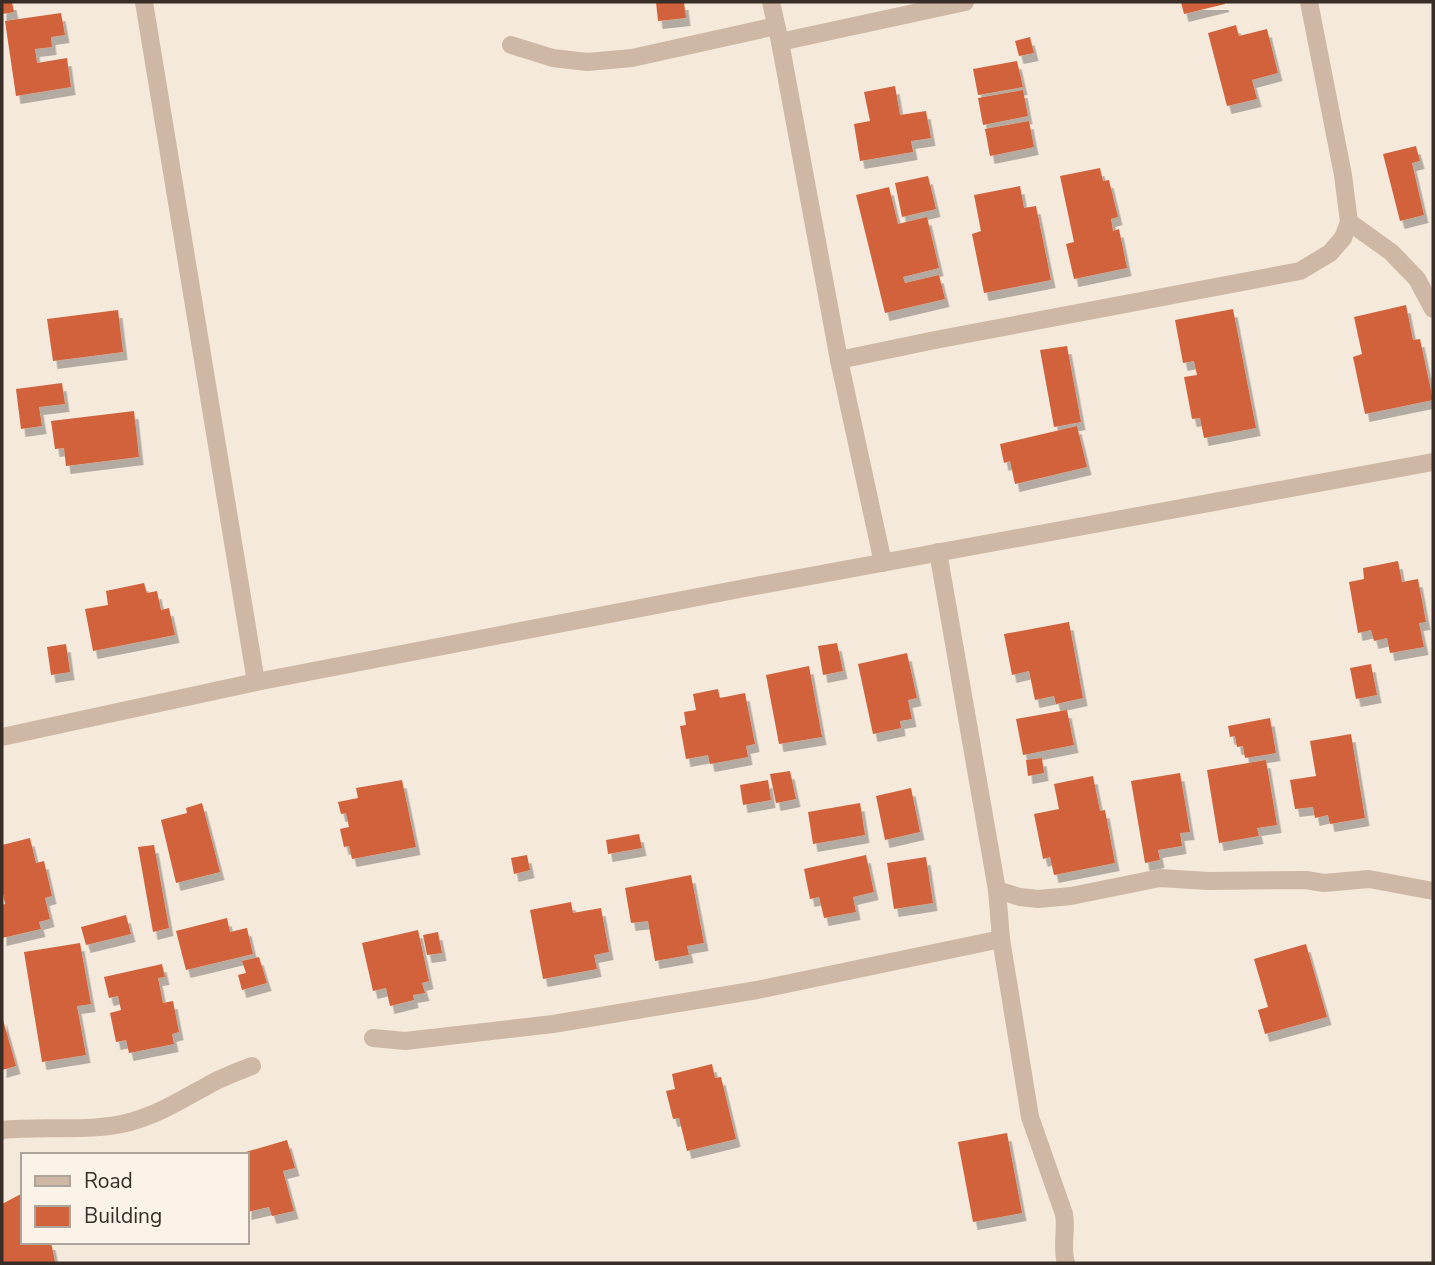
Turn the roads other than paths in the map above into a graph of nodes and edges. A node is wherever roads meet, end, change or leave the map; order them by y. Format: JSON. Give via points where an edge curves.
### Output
{"nodes":[{"id":1,"x":144,"y":2,"type":"edge"},
{"id":2,"x":771,"y":2,"type":"edge"},
{"id":3,"x":965,"y":2,"type":"edge"},
{"id":4,"x":1309,"y":2,"type":"edge"},
{"id":5,"x":778,"y":34,"type":"junction"},
{"id":6,"x":511,"y":45,"type":"dead end"},
{"id":7,"x":1349,"y":222,"type":"junction"},
{"id":8,"x":1433,"y":309,"type":"edge"},
{"id":9,"x":839,"y":360,"type":"junction"},
{"id":10,"x":1431,"y":459,"type":"edge"},
{"id":11,"x":938,"y":552,"type":"junction"},
{"id":12,"x":883,"y":563,"type":"junction"},
{"id":13,"x":256,"y":682,"type":"junction"},
{"id":14,"x":2,"y":737,"type":"edge"},
{"id":15,"x":997,"y":890,"type":"junction"},
{"id":16,"x":1433,"y":891,"type":"edge"},
{"id":17,"x":1001,"y":939,"type":"junction"},
{"id":18,"x":373,"y":1038,"type":"dead end"},
{"id":19,"x":252,"y":1066,"type":"dead end"},
{"id":20,"x":2,"y":1130,"type":"edge"},
{"id":21,"x":1066,"y":1263,"type":"edge"}],
"edges":[{"from":1,"to":13,"type":"street"},
{"from":2,"to":5,"type":"street"},
{"from":3,"to":5,"type":"street"},
{"from":4,"to":7,"type":"street"},
{"from":5,"to":6,"type":"street","via":[[587,62],[553,58]]},
{"from":5,"to":9,"type":"street"},
{"from":7,"to":8,"type":"street","via":[[1391,252],[1417,279]]},
{"from":7,"to":9,"type":"street","via":[[1330,253],[1300,271]]},
{"from":9,"to":12,"type":"street"},
{"from":10,"to":11,"type":"street"},
{"from":11,"to":12,"type":"street"},
{"from":11,"to":15,"type":"street"},
{"from":12,"to":13,"type":"street"},
{"from":13,"to":14,"type":"street"},
{"from":15,"to":16,"type":"street","via":[[1038,899],[1160,878],[1324,883],[1370,879]]},
{"from":15,"to":17,"type":"street"},
{"from":17,"to":18,"type":"street","via":[[757,990],[553,1024],[405,1041]]},
{"from":17,"to":21,"type":"street","via":[[1030,1116],[1064,1213]]},
{"from":19,"to":20,"type":"street","via":[[119,1125]]}]}
